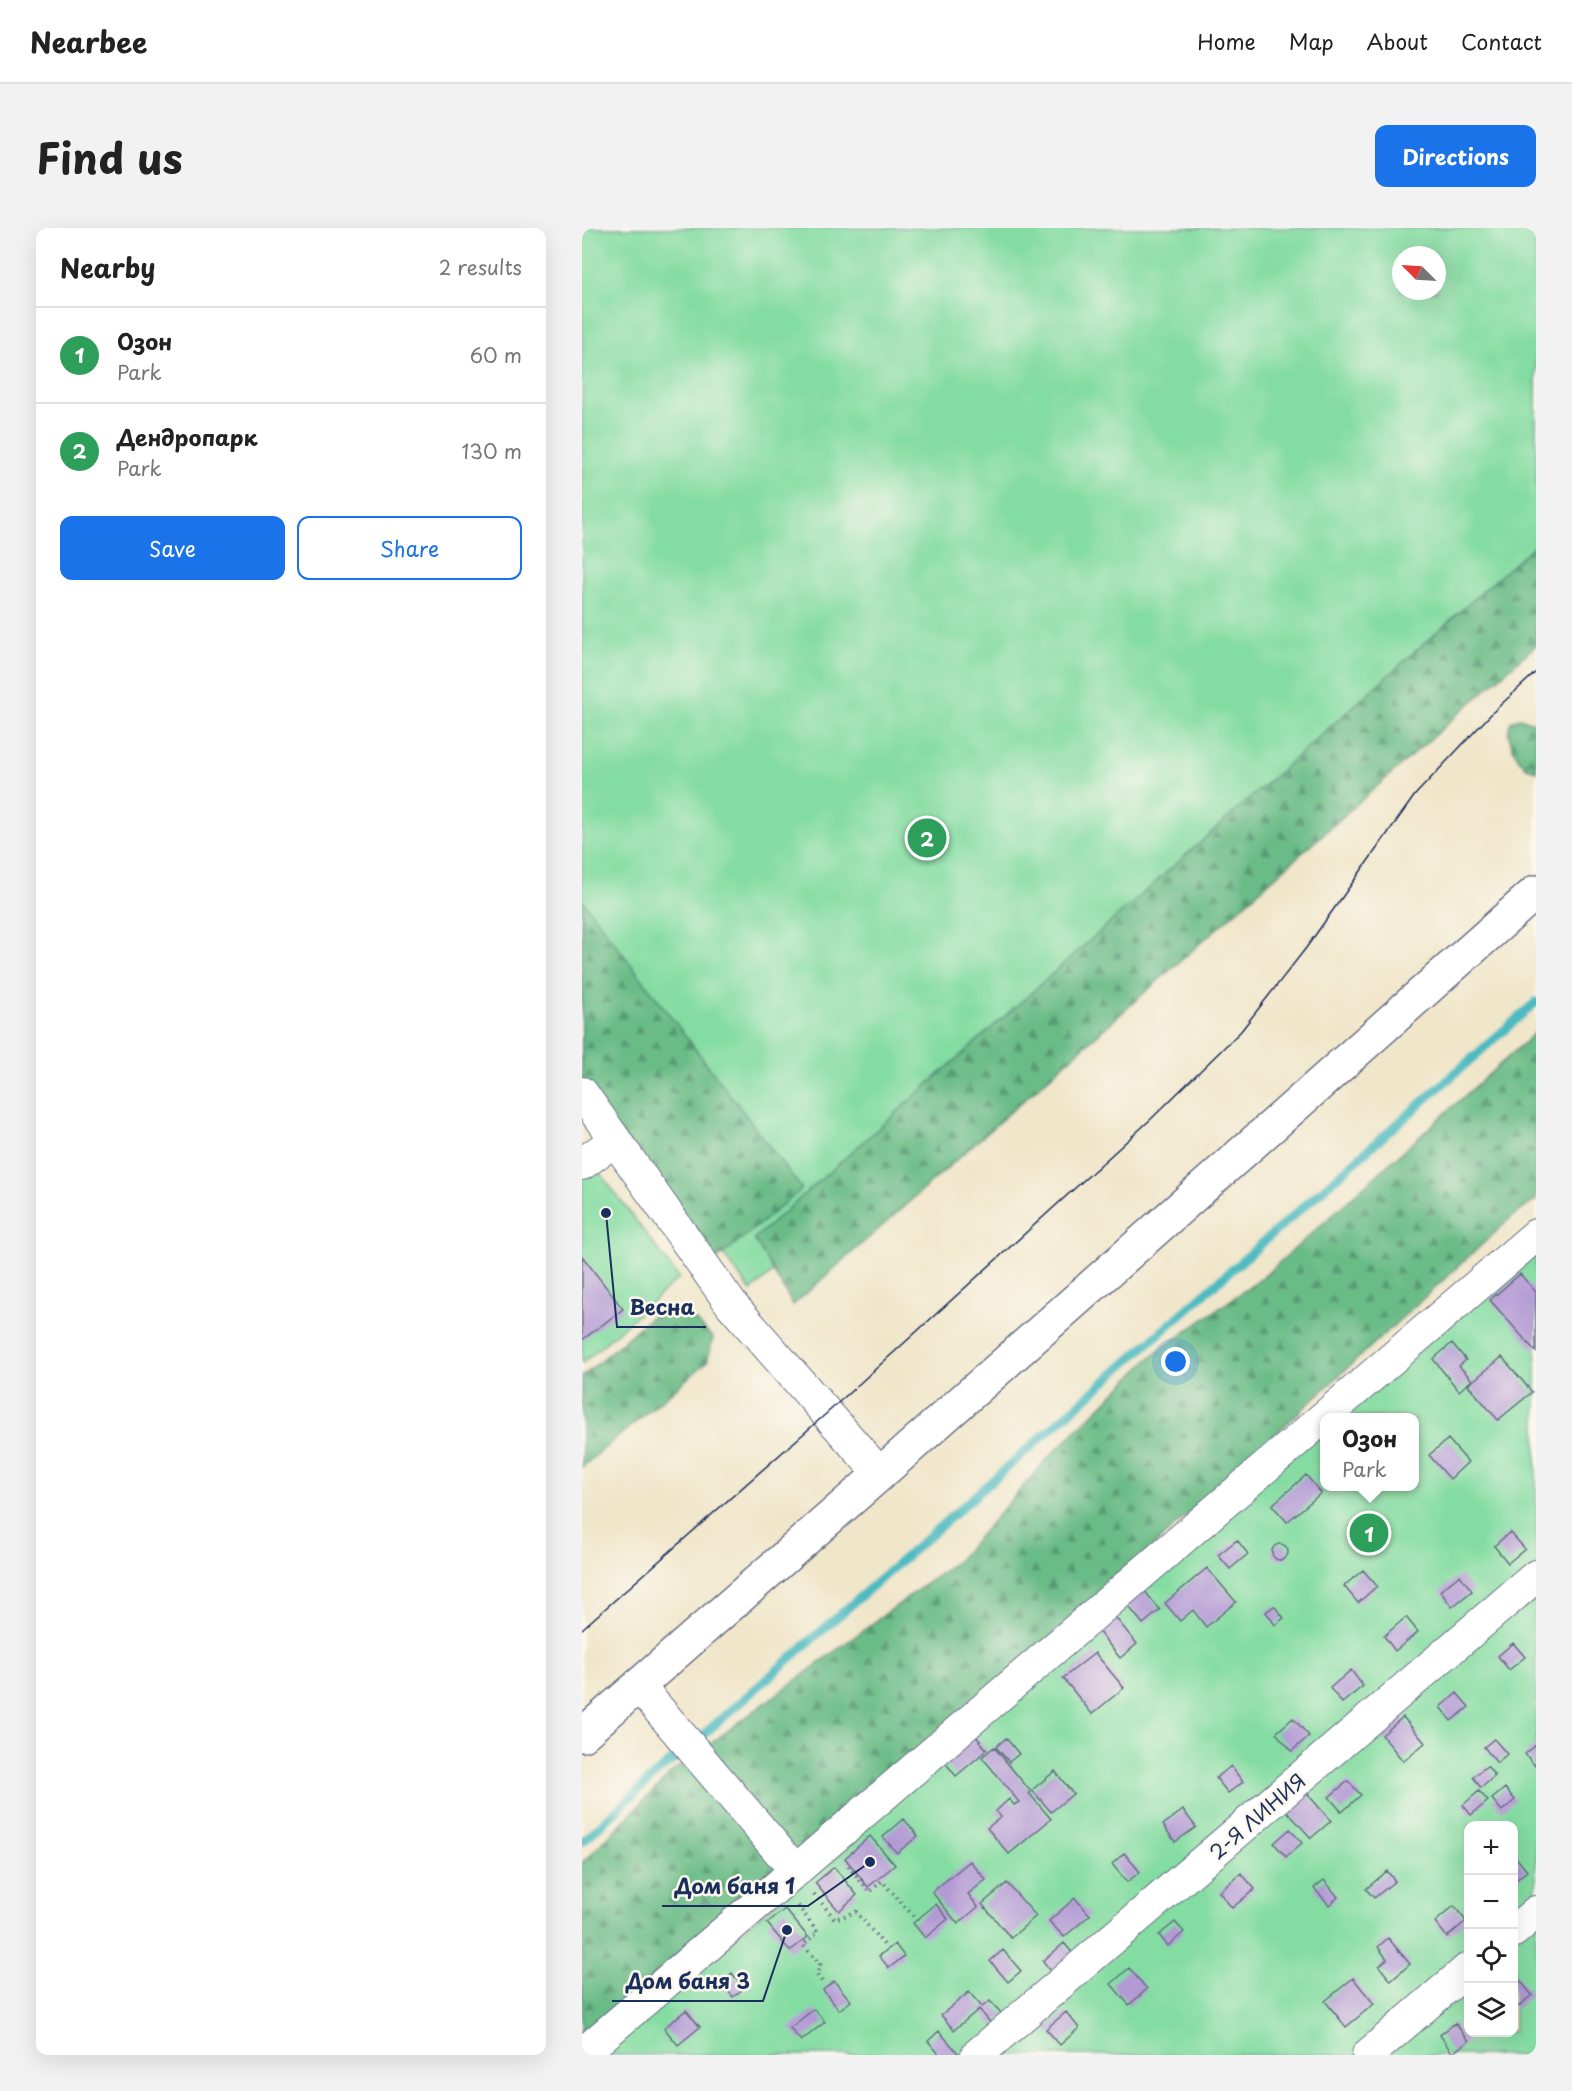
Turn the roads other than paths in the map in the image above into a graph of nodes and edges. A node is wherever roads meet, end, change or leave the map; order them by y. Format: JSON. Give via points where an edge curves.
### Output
{"nodes":[{"id":1,"x":1536,"y":892,"type":"edge"},
{"id":2,"x":582,"y":1093,"type":"edge"},
{"id":3,"x":615,"y":1140,"type":"junction"},
{"id":4,"x":582,"y":1164,"type":"edge"},
{"id":5,"x":1536,"y":1235,"type":"edge"},
{"id":6,"x":1334,"y":1413,"type":"edge"},
{"id":7,"x":1320,"y":1425,"type":"edge"},
{"id":8,"x":880,"y":1474,"type":"junction"},
{"id":9,"x":1536,"y":1576,"type":"edge"},
{"id":10,"x":638,"y":1685,"type":"junction"},
{"id":11,"x":582,"y":1735,"type":"edge"},
{"id":12,"x":803,"y":1880,"type":"junction"},
{"id":13,"x":1536,"y":1912,"type":"edge"},
{"id":14,"x":1516,"y":1929,"type":"edge"},
{"id":15,"x":1464,"y":1972,"type":"edge"},
{"id":16,"x":582,"y":2054,"type":"edge"},
{"id":17,"x":977,"y":2055,"type":"edge"},
{"id":18,"x":1368,"y":2055,"type":"edge"}],
"edges":[{"from":1,"to":8,"type":"main road"},
{"from":2,"to":3,"type":"lane"},
{"from":3,"to":4,"type":"lane"},
{"from":3,"to":8,"type":"lane","via":[[731,1304]]},
{"from":5,"to":6,"type":"lane"},
{"from":7,"to":12,"type":"lane"},
{"from":8,"to":10,"type":"main road"},
{"from":9,"to":17,"type":"lane","name":"2-Я ЛИНИЯ"},
{"from":10,"to":11,"type":"main road"},
{"from":10,"to":12,"type":"lane"},
{"from":12,"to":16,"type":"lane"},
{"from":13,"to":14,"type":"lane"},
{"from":15,"to":18,"type":"lane"}]}
